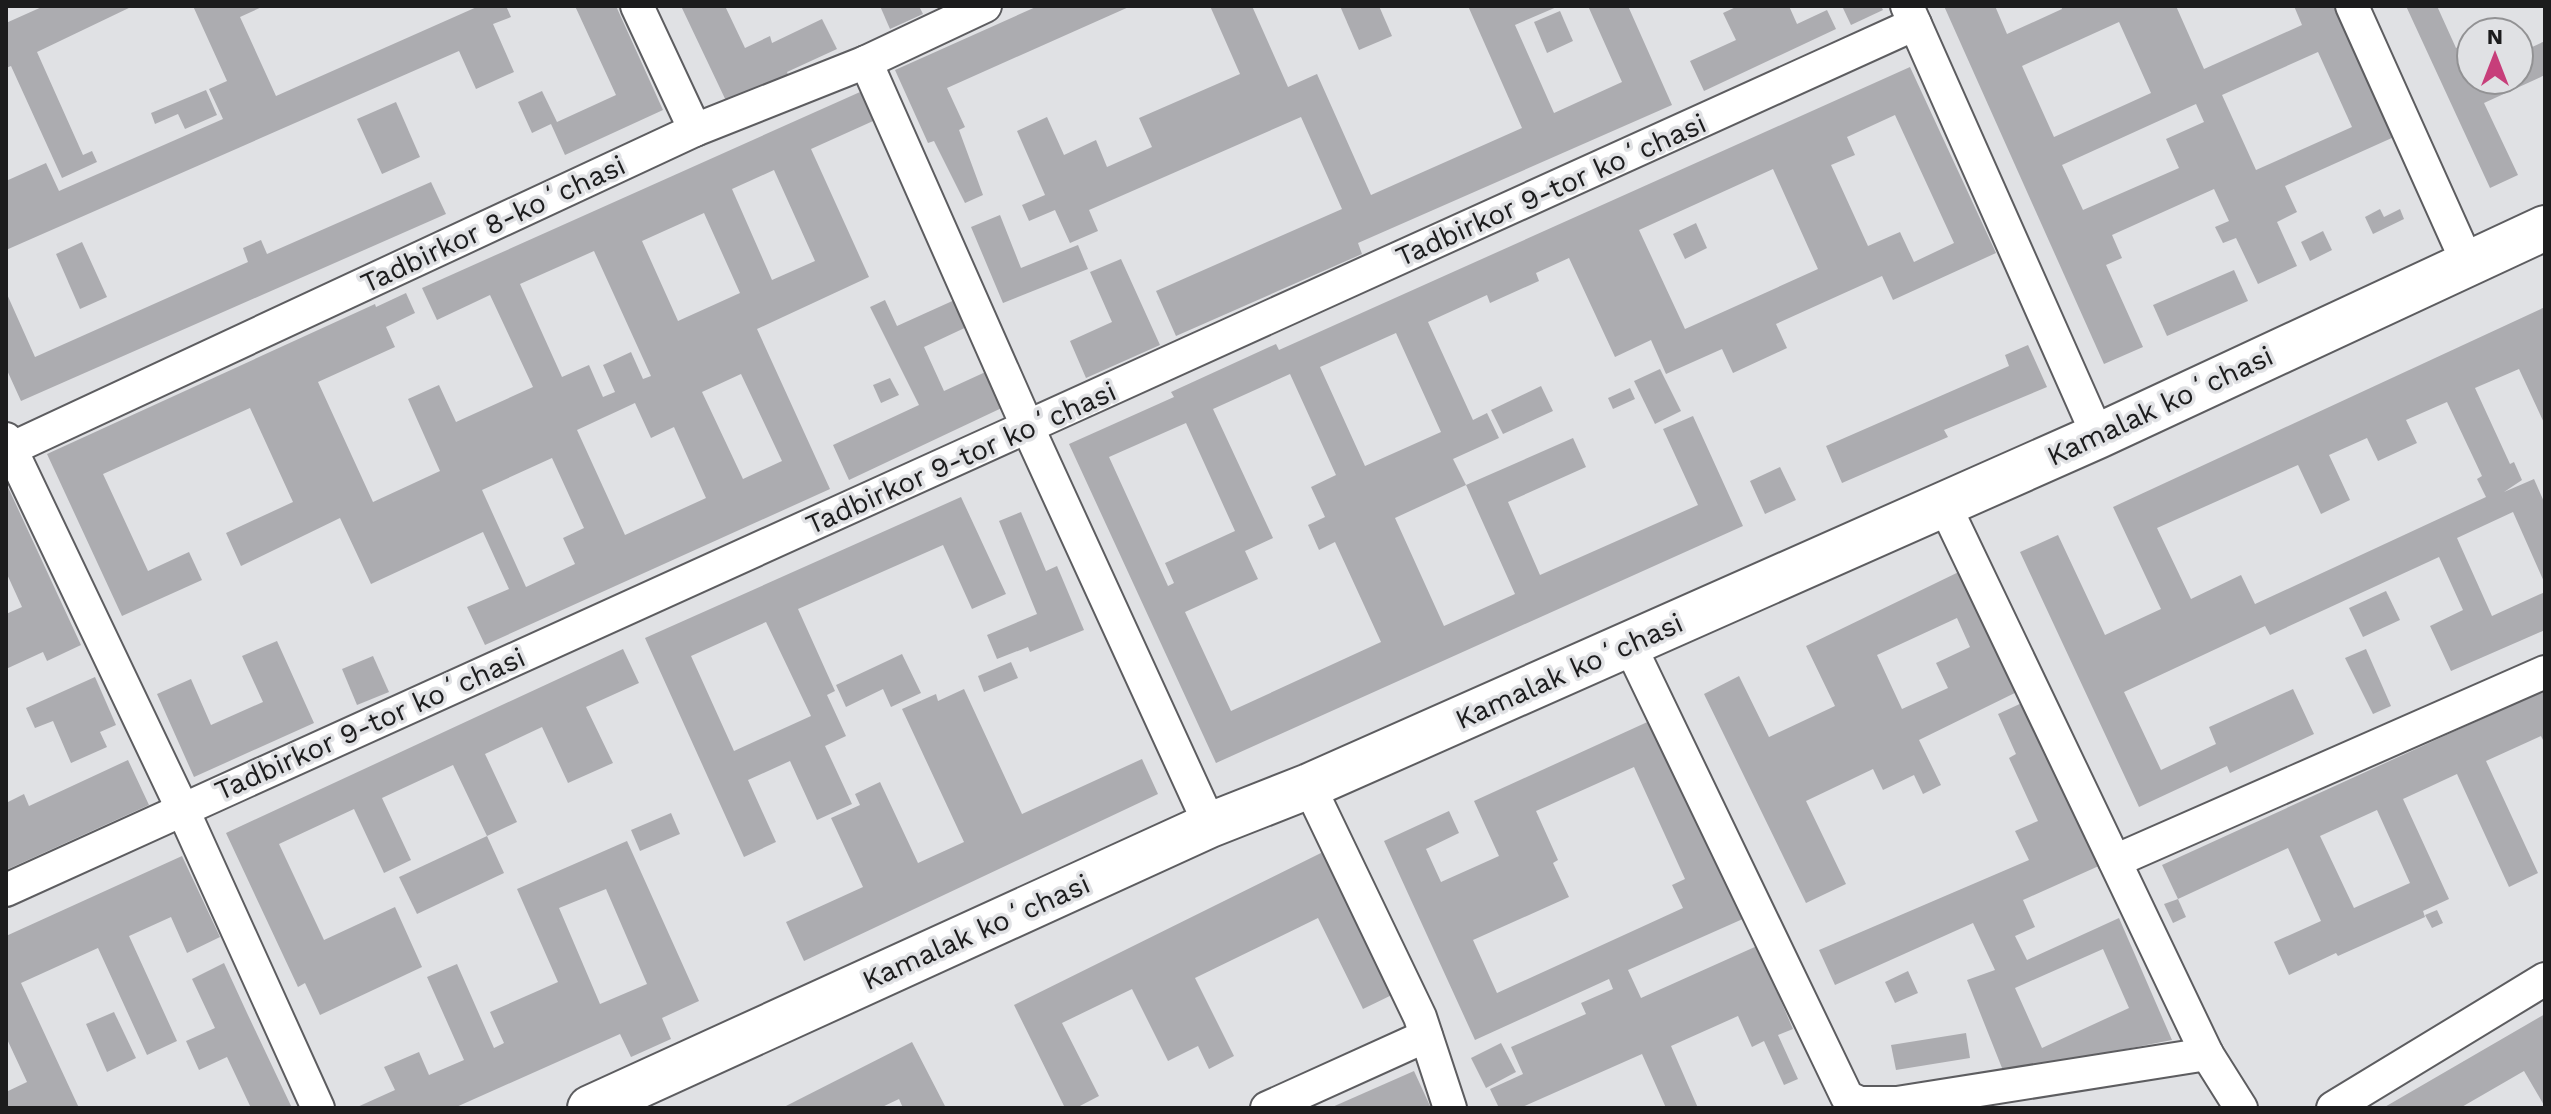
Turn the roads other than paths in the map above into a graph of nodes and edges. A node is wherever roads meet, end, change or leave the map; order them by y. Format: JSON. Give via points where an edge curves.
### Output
{"nodes":[{"id":1,"x":637,"y":6,"type":"edge"},
{"id":2,"x":985,"y":6,"type":"edge"},
{"id":3,"x":2352,"y":6,"type":"edge"},
{"id":4,"x":1911,"y":15,"type":"edge"},
{"id":5,"x":866,"y":62,"type":"junction"},
{"id":6,"x":695,"y":130,"type":"junction"},
{"id":7,"x":2545,"y":228,"type":"edge"},
{"id":8,"x":2468,"y":264,"type":"junction"},
{"id":9,"x":1028,"y":428,"type":"junction"},
{"id":10,"x":2098,"y":436,"type":"junction"},
{"id":11,"x":7,"y":446,"type":"edge"},
{"id":12,"x":1944,"y":504,"type":"junction"},
{"id":13,"x":1629,"y":644,"type":"junction"},
{"id":14,"x":2545,"y":672,"type":"edge"},
{"id":15,"x":1309,"y":786,"type":"junction"},
{"id":16,"x":182,"y":808,"type":"junction"},
{"id":17,"x":1210,"y":825,"type":"junction"},
{"id":18,"x":2115,"y":861,"type":"junction"},
{"id":19,"x":6,"y":890,"type":"edge"},
{"id":20,"x":2545,"y":979,"type":"edge"},
{"id":21,"x":1426,"y":1036,"type":"junction"},
{"id":22,"x":2207,"y":1054,"type":"junction"},
{"id":23,"x":318,"y":1108,"type":"edge"},
{"id":24,"x":590,"y":1108,"type":"edge"},
{"id":25,"x":1267,"y":1108,"type":"edge"},
{"id":26,"x":1450,"y":1108,"type":"edge"},
{"id":27,"x":2241,"y":1108,"type":"edge"},
{"id":28,"x":2333,"y":1108,"type":"edge"}],
"edges":[{"from":1,"to":6,"type":"street"},
{"from":2,"to":5,"type":"street","name":"Tadbirkor 8-koʻchasi"},
{"from":3,"to":8,"type":"street"},
{"from":4,"to":9,"type":"street","name":"Tadbirkor 9-tor koʻchasi"},
{"from":4,"to":10,"type":"street"},
{"from":5,"to":6,"type":"street","name":"Tadbirkor 8-koʻchasi"},
{"from":5,"to":9,"type":"street"},
{"from":6,"to":11,"type":"street","name":"Tadbirkor 8-koʻchasi"},
{"from":7,"to":8,"type":"street","name":"Kamalak koʻchasi"},
{"from":8,"to":10,"type":"street","name":"Kamalak koʻchasi"},
{"from":9,"to":16,"type":"street","name":"Tadbirkor 9-tor koʻchasi"},
{"from":9,"to":17,"type":"street"},
{"from":10,"to":12,"type":"street","name":"Kamalak koʻchasi"},
{"from":11,"to":16,"type":"street"},
{"from":12,"to":13,"type":"street","name":"Kamalak koʻchasi"},
{"from":12,"to":18,"type":"street"},
{"from":13,"to":15,"type":"street","name":"Kamalak koʻchasi"},
{"from":13,"to":22,"type":"street","via":[[1847,1097],[1860,1103],[1897,1103]]},
{"from":14,"to":18,"type":"street"},
{"from":15,"to":17,"type":"street","name":"Kamalak koʻchasi"},
{"from":15,"to":21,"type":"street"},
{"from":16,"to":19,"type":"street","name":"Tadbirkor 9-tor koʻchasi"},
{"from":16,"to":23,"type":"street"},
{"from":17,"to":24,"type":"street","name":"Kamalak koʻchasi"},
{"from":18,"to":22,"type":"street"},
{"from":20,"to":28,"type":"street"},
{"from":21,"to":25,"type":"street"},
{"from":21,"to":26,"type":"street"},
{"from":22,"to":27,"type":"street"}]}
